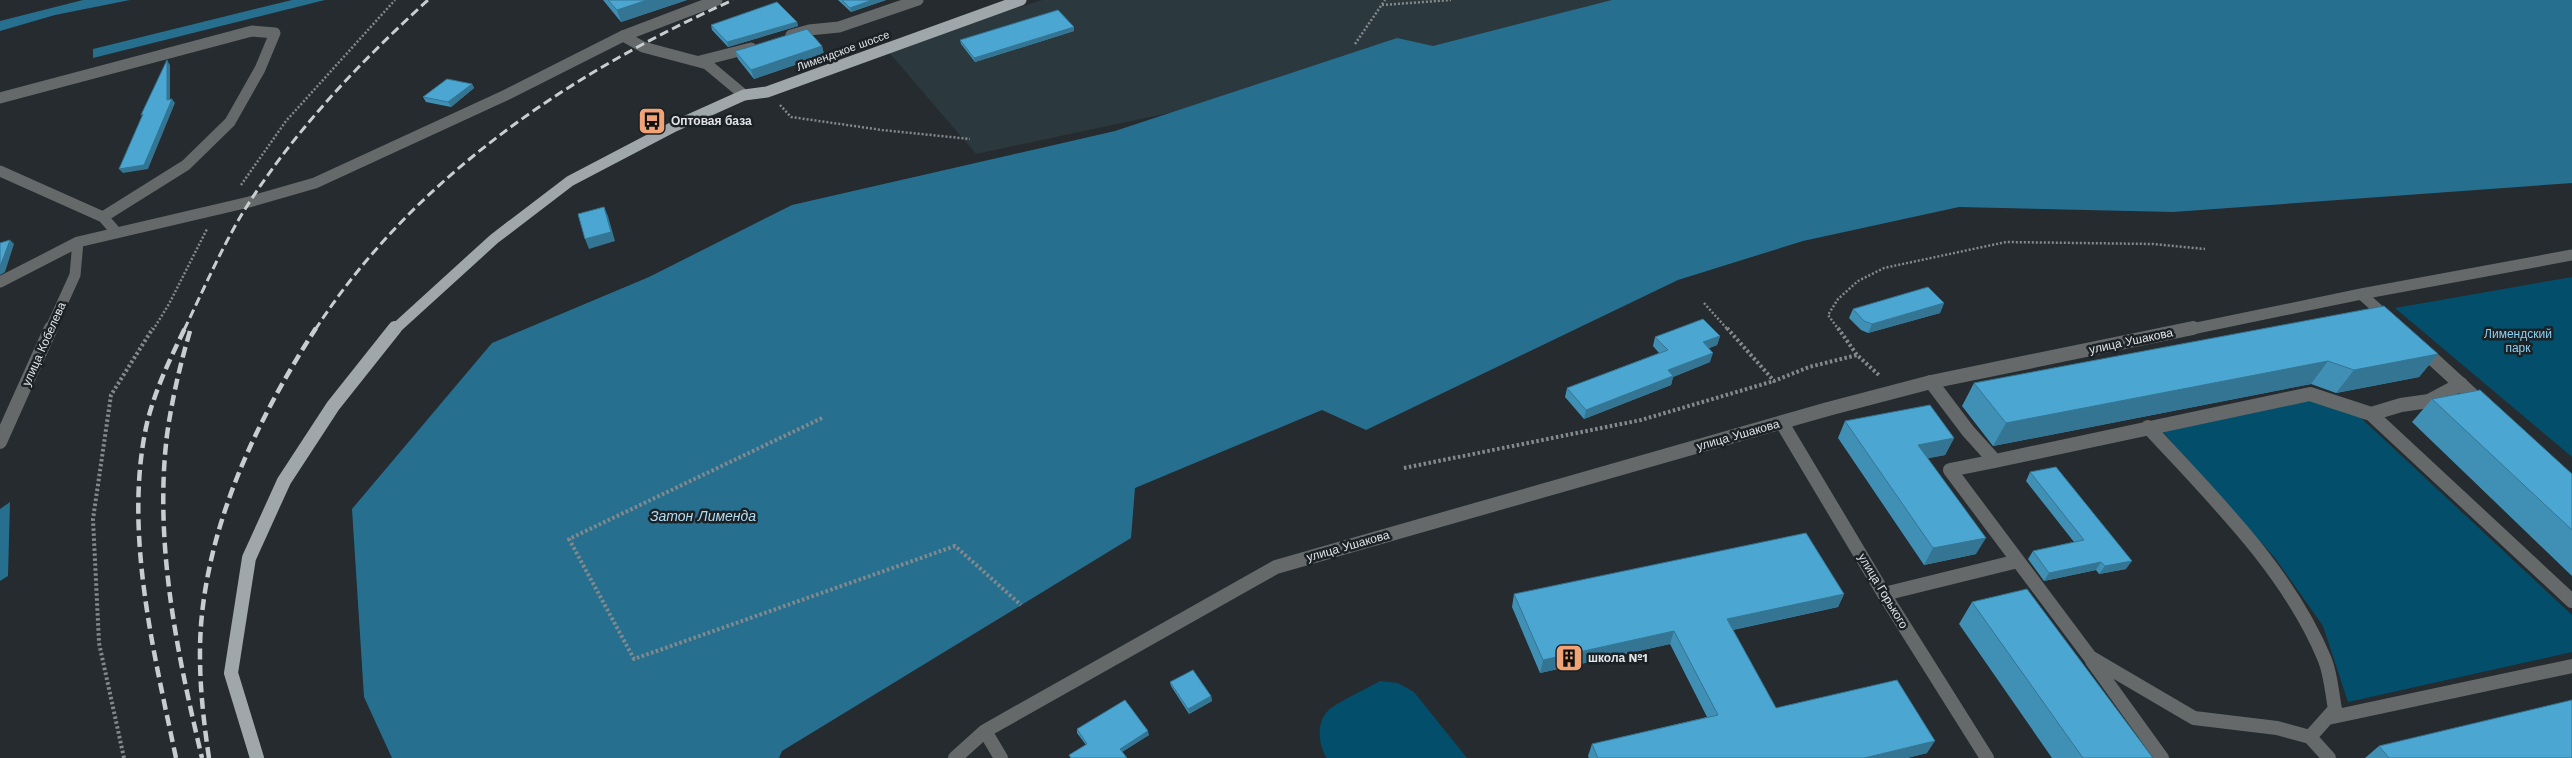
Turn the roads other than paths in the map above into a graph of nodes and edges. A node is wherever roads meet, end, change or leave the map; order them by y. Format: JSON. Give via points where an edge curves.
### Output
{"nodes":[{"id":1,"x":717,"y":0,"type":"edge"},
{"id":2,"x":918,"y":0,"type":"edge"},
{"id":3,"x":1021,"y":0,"type":"edge"},
{"id":4,"x":623,"y":36,"type":"junction"},
{"id":5,"x":779,"y":38,"type":"edge"},
{"id":6,"x":763,"y":44,"type":"edge"},
{"id":7,"x":700,"y":61,"type":"junction"},
{"id":8,"x":744,"y":95,"type":"junction"},
{"id":9,"x":0,"y":98,"type":"edge"},
{"id":10,"x":0,"y":171,"type":"edge"},
{"id":11,"x":104,"y":217,"type":"junction"},
{"id":12,"x":116,"y":232,"type":"junction"},
{"id":13,"x":78,"y":242,"type":"junction"},
{"id":14,"x":2572,"y":255,"type":"edge"},
{"id":15,"x":0,"y":282,"type":"edge"},
{"id":16,"x":2361,"y":294,"type":"junction"},
{"id":17,"x":2396,"y":326,"type":"edge"},
{"id":18,"x":2411,"y":339,"type":"edge"},
{"id":19,"x":1931,"y":382,"type":"junction"},
{"id":20,"x":2461,"y":384,"type":"junction"},
{"id":21,"x":2490,"y":411,"type":"edge"},
{"id":22,"x":2371,"y":414,"type":"junction"},
{"id":23,"x":1782,"y":423,"type":"junction"},
{"id":24,"x":2148,"y":427,"type":"junction"},
{"id":25,"x":0,"y":442,"type":"edge"},
{"id":26,"x":1995,"y":461,"type":"junction"},
{"id":27,"x":2018,"y":561,"type":"junction"},
{"id":28,"x":1884,"y":594,"type":"junction"},
{"id":29,"x":2572,"y":601,"type":"edge"},
{"id":30,"x":2090,"y":657,"type":"junction"},
{"id":31,"x":2572,"y":666,"type":"edge"},
{"id":32,"x":2328,"y":718,"type":"junction"},
{"id":33,"x":985,"y":731,"type":"junction"},
{"id":34,"x":2310,"y":737,"type":"junction"},
{"id":35,"x":257,"y":758,"type":"edge"},
{"id":36,"x":955,"y":758,"type":"edge"},
{"id":37,"x":1001,"y":758,"type":"edge"},
{"id":38,"x":1987,"y":758,"type":"edge"},
{"id":39,"x":2162,"y":758,"type":"edge"},
{"id":40,"x":2329,"y":758,"type":"edge"}],
"edges":[{"from":1,"to":4,"type":"street"},
{"from":2,"to":5,"type":"street","via":[[839,27]]},
{"from":3,"to":8,"type":"main road","name":"Лимендское шоссе","via":[[767,92]]},
{"from":4,"to":7,"type":"street","via":[[656,52]]},
{"from":4,"to":12,"type":"street","via":[[346,170],[281,194]]},
{"from":6,"to":7,"type":"street"},
{"from":7,"to":8,"type":"street","via":[[714,68]]},
{"from":8,"to":35,"type":"main road","name":"Лимендское шоссе","via":[[675,126],[570,181],[494,239],[398,325],[327,414],[284,481],[249,558],[231,673]]},
{"from":9,"to":11,"type":"street","via":[[252,31],[275,33],[230,122],[186,165]]},
{"from":10,"to":11,"type":"street"},
{"from":11,"to":12,"type":"street"},
{"from":12,"to":13,"type":"street"},
{"from":13,"to":15,"type":"street"},
{"from":13,"to":25,"type":"street","name":"улица Кобелева","via":[[75,275]]},
{"from":14,"to":16,"type":"street","name":"улица Ушакова"},
{"from":16,"to":17,"type":"street"},
{"from":16,"to":19,"type":"street","name":"улица Ушакова"},
{"from":18,"to":20,"type":"street"},
{"from":19,"to":23,"type":"street","name":"улица Ушакова"},
{"from":19,"to":26,"type":"street"},
{"from":20,"to":21,"type":"street"},
{"from":20,"to":22,"type":"street","via":[[2429,401]]},
{"from":22,"to":24,"type":"street","via":[[2310,394]]},
{"from":22,"to":29,"type":"street"},
{"from":23,"to":28,"type":"street","name":"улица Горького"},
{"from":23,"to":33,"type":"street","name":"улица Ушакова","via":[[1276,567]]},
{"from":24,"to":26,"type":"street"},
{"from":24,"to":32,"type":"street","via":[[2226,515],[2302,611],[2326,662],[2336,709]]},
{"from":26,"to":27,"type":"street","via":[[1950,470]]},
{"from":27,"to":28,"type":"street"},
{"from":27,"to":30,"type":"street"},
{"from":28,"to":38,"type":"street","name":"улица Горького"},
{"from":30,"to":34,"type":"street","via":[[2194,718],[2277,728]]},
{"from":30,"to":39,"type":"street"},
{"from":31,"to":32,"type":"street"},
{"from":32,"to":34,"type":"street"},
{"from":33,"to":36,"type":"street","name":"улица Ушакова"},
{"from":33,"to":37,"type":"street"},
{"from":34,"to":40,"type":"street"}]}
